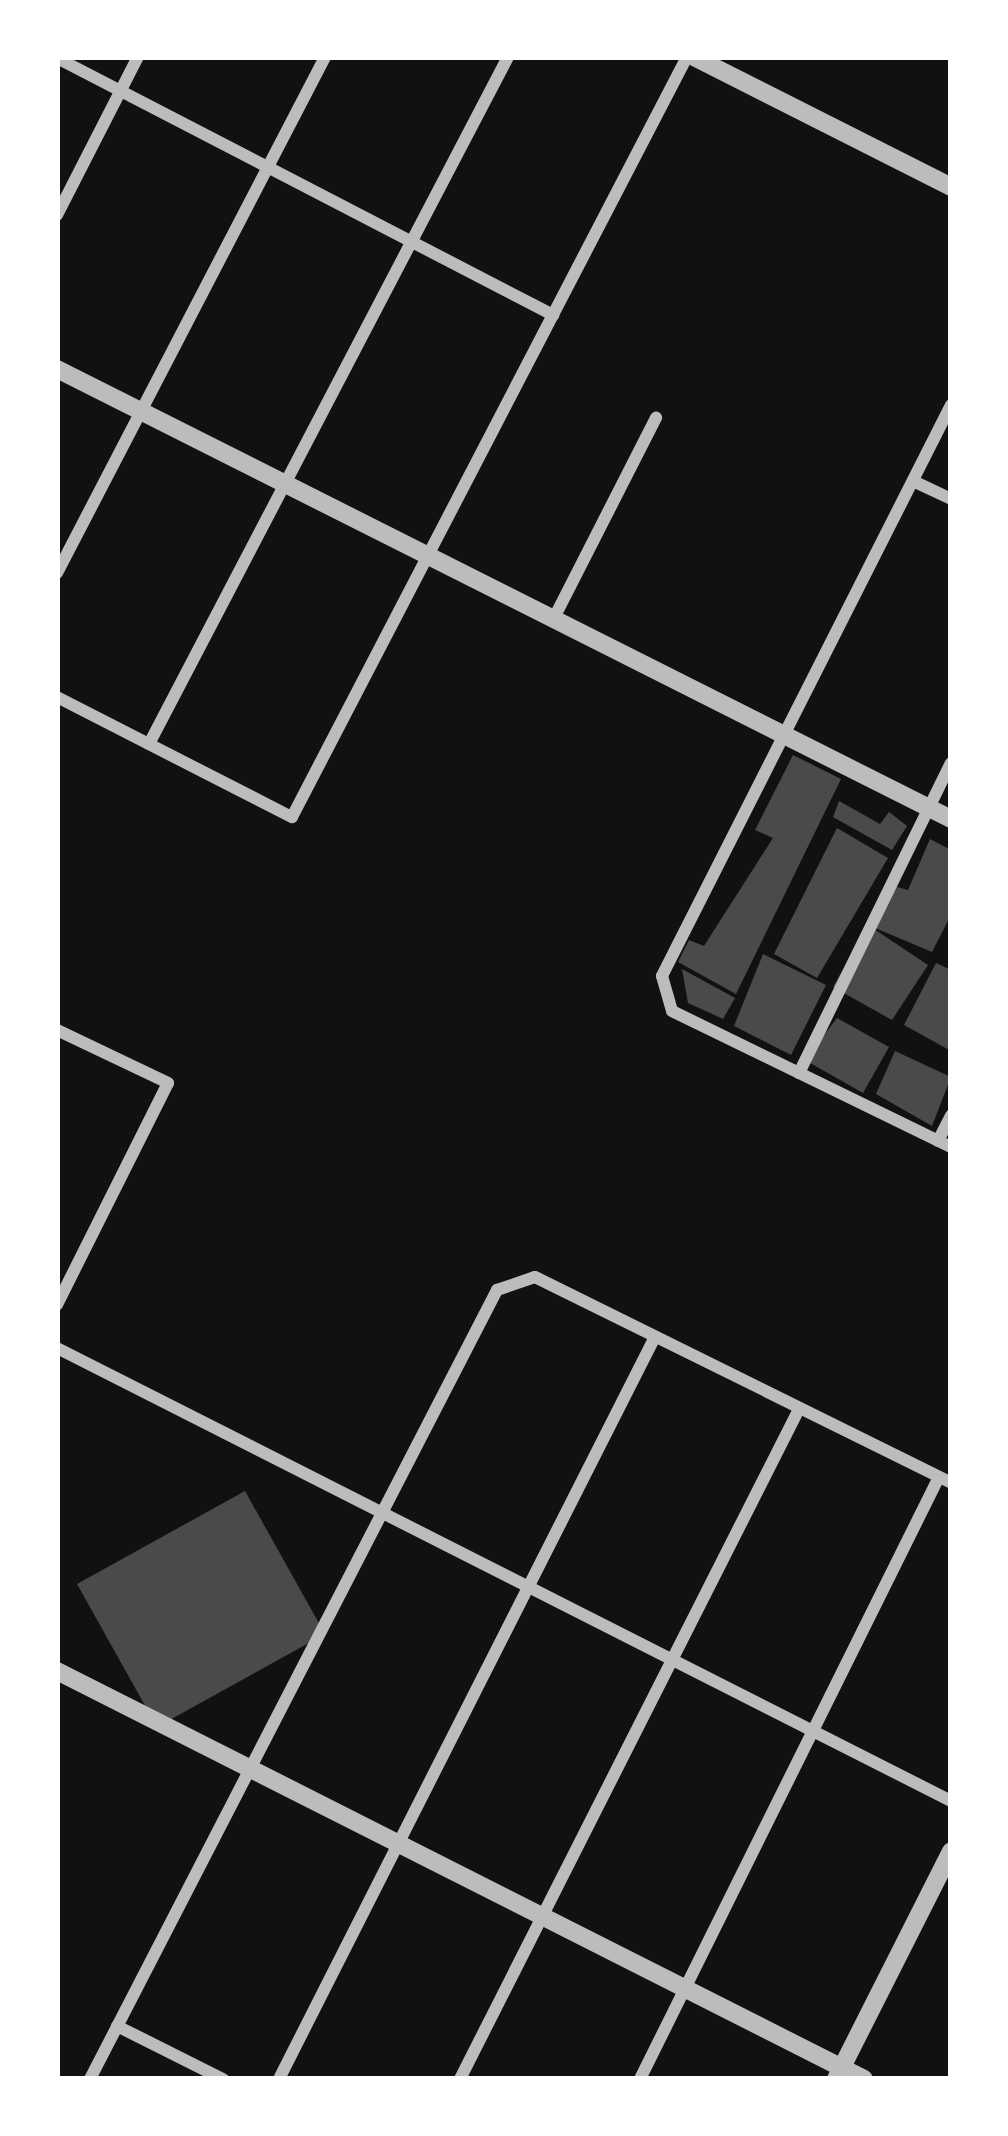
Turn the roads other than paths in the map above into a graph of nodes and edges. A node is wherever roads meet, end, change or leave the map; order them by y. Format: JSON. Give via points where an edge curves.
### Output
{"nodes":[{"id":1,"x":138,"y":57,"type":"edge"},
{"id":2,"x":325,"y":57,"type":"edge"},
{"id":3,"x":508,"y":57,"type":"edge"},
{"id":4,"x":690,"y":57,"type":"edge"},
{"id":5,"x":57,"y":58,"type":"edge"},
{"id":6,"x":120,"y":91,"type":"junction"},
{"id":7,"x":268,"y":167,"type":"junction"},
{"id":8,"x":951,"y":187,"type":"edge"},
{"id":9,"x":57,"y":215,"type":"edge"},
{"id":10,"x":411,"y":242,"type":"junction"},
{"id":11,"x":553,"y":315,"type":"junction"},
{"id":12,"x":57,"y":369,"type":"edge"},
{"id":13,"x":951,"y":404,"type":"edge"},
{"id":14,"x":141,"y":411,"type":"junction"},
{"id":15,"x":656,"y":418,"type":"dead end"},
{"id":16,"x":913,"y":481,"type":"junction"},
{"id":17,"x":285,"y":484,"type":"junction"},
{"id":18,"x":951,"y":500,"type":"edge"},
{"id":19,"x":428,"y":556,"type":"junction"},
{"id":20,"x":57,"y":573,"type":"edge"},
{"id":21,"x":554,"y":618,"type":"junction"},
{"id":22,"x":57,"y":697,"type":"edge"},
{"id":23,"x":785,"y":736,"type":"junction"},
{"id":24,"x":149,"y":744,"type":"junction"},
{"id":25,"x":951,"y":763,"type":"edge"},
{"id":26,"x":929,"y":808,"type":"junction"},
{"id":27,"x":951,"y":819,"type":"edge"},
{"id":28,"x":57,"y":1030,"type":"edge"},
{"id":29,"x":799,"y":1073,"type":"junction"},
{"id":30,"x":951,"y":1114,"type":"edge"},
{"id":31,"x":945,"y":1144,"type":"edge"},
{"id":32,"x":57,"y":1305,"type":"edge"},
{"id":33,"x":655,"y":1337,"type":"junction"},
{"id":34,"x":57,"y":1348,"type":"edge"},
{"id":35,"x":799,"y":1408,"type":"junction"},
{"id":36,"x":945,"y":1480,"type":"edge"},
{"id":37,"x":384,"y":1511,"type":"junction"},
{"id":38,"x":529,"y":1585,"type":"junction"},
{"id":39,"x":673,"y":1658,"type":"junction"},
{"id":40,"x":57,"y":1672,"type":"edge"},
{"id":41,"x":813,"y":1730,"type":"junction"},
{"id":42,"x":252,"y":1768,"type":"junction"},
{"id":43,"x":951,"y":1801,"type":"edge"},
{"id":44,"x":399,"y":1843,"type":"junction"},
{"id":45,"x":951,"y":1851,"type":"edge"},
{"id":46,"x":542,"y":1916,"type":"junction"},
{"id":47,"x":685,"y":1988,"type":"junction"},
{"id":48,"x":117,"y":2026,"type":"junction"},
{"id":49,"x":839,"y":2073,"type":"edge"},
{"id":50,"x":90,"y":2079,"type":"edge"},
{"id":51,"x":223,"y":2079,"type":"edge"},
{"id":52,"x":279,"y":2079,"type":"edge"},
{"id":53,"x":460,"y":2079,"type":"edge"},
{"id":54,"x":640,"y":2079,"type":"edge"},
{"id":55,"x":864,"y":2079,"type":"edge"}],
"edges":[{"from":1,"to":6,"type":"street"},
{"from":2,"to":7,"type":"street"},
{"from":3,"to":10,"type":"street"},
{"from":4,"to":8,"type":"street"},
{"from":4,"to":11,"type":"street"},
{"from":5,"to":6,"type":"street"},
{"from":6,"to":7,"type":"street"},
{"from":6,"to":9,"type":"street"},
{"from":7,"to":10,"type":"street"},
{"from":7,"to":14,"type":"street"},
{"from":10,"to":11,"type":"street"},
{"from":10,"to":17,"type":"street"},
{"from":11,"to":19,"type":"street"},
{"from":12,"to":14,"type":"street"},
{"from":13,"to":16,"type":"street"},
{"from":14,"to":17,"type":"street"},
{"from":14,"to":20,"type":"street"},
{"from":15,"to":21,"type":"street"},
{"from":16,"to":18,"type":"street"},
{"from":16,"to":23,"type":"street"},
{"from":17,"to":19,"type":"street"},
{"from":17,"to":24,"type":"street"},
{"from":19,"to":21,"type":"street"},
{"from":19,"to":24,"type":"street","via":[[292,817]]},
{"from":21,"to":23,"type":"street"},
{"from":22,"to":24,"type":"street"},
{"from":23,"to":26,"type":"street"},
{"from":23,"to":29,"type":"street","via":[[662,976],[672,1011]]},
{"from":25,"to":26,"type":"street"},
{"from":26,"to":27,"type":"street"},
{"from":26,"to":29,"type":"street"},
{"from":28,"to":32,"type":"street","via":[[168,1083]]},
{"from":29,"to":31,"type":"street"},
{"from":30,"to":31,"type":"street"},
{"from":33,"to":35,"type":"street"},
{"from":33,"to":37,"type":"street","via":[[536,1277],[497,1290]]},
{"from":33,"to":38,"type":"street"},
{"from":34,"to":37,"type":"street"},
{"from":35,"to":36,"type":"street"},
{"from":35,"to":39,"type":"street"},
{"from":36,"to":41,"type":"street"},
{"from":37,"to":38,"type":"street"},
{"from":37,"to":42,"type":"street"},
{"from":38,"to":39,"type":"street"},
{"from":38,"to":44,"type":"street"},
{"from":39,"to":41,"type":"street"},
{"from":39,"to":46,"type":"street"},
{"from":40,"to":42,"type":"street"},
{"from":41,"to":43,"type":"street"},
{"from":41,"to":47,"type":"street"},
{"from":42,"to":44,"type":"street"},
{"from":42,"to":48,"type":"street"},
{"from":44,"to":46,"type":"street"},
{"from":44,"to":52,"type":"street"},
{"from":45,"to":49,"type":"street"},
{"from":46,"to":47,"type":"street"},
{"from":46,"to":53,"type":"street"},
{"from":47,"to":49,"type":"street"},
{"from":47,"to":54,"type":"street"},
{"from":48,"to":50,"type":"street"},
{"from":48,"to":51,"type":"street"},
{"from":49,"to":55,"type":"street"}]}
